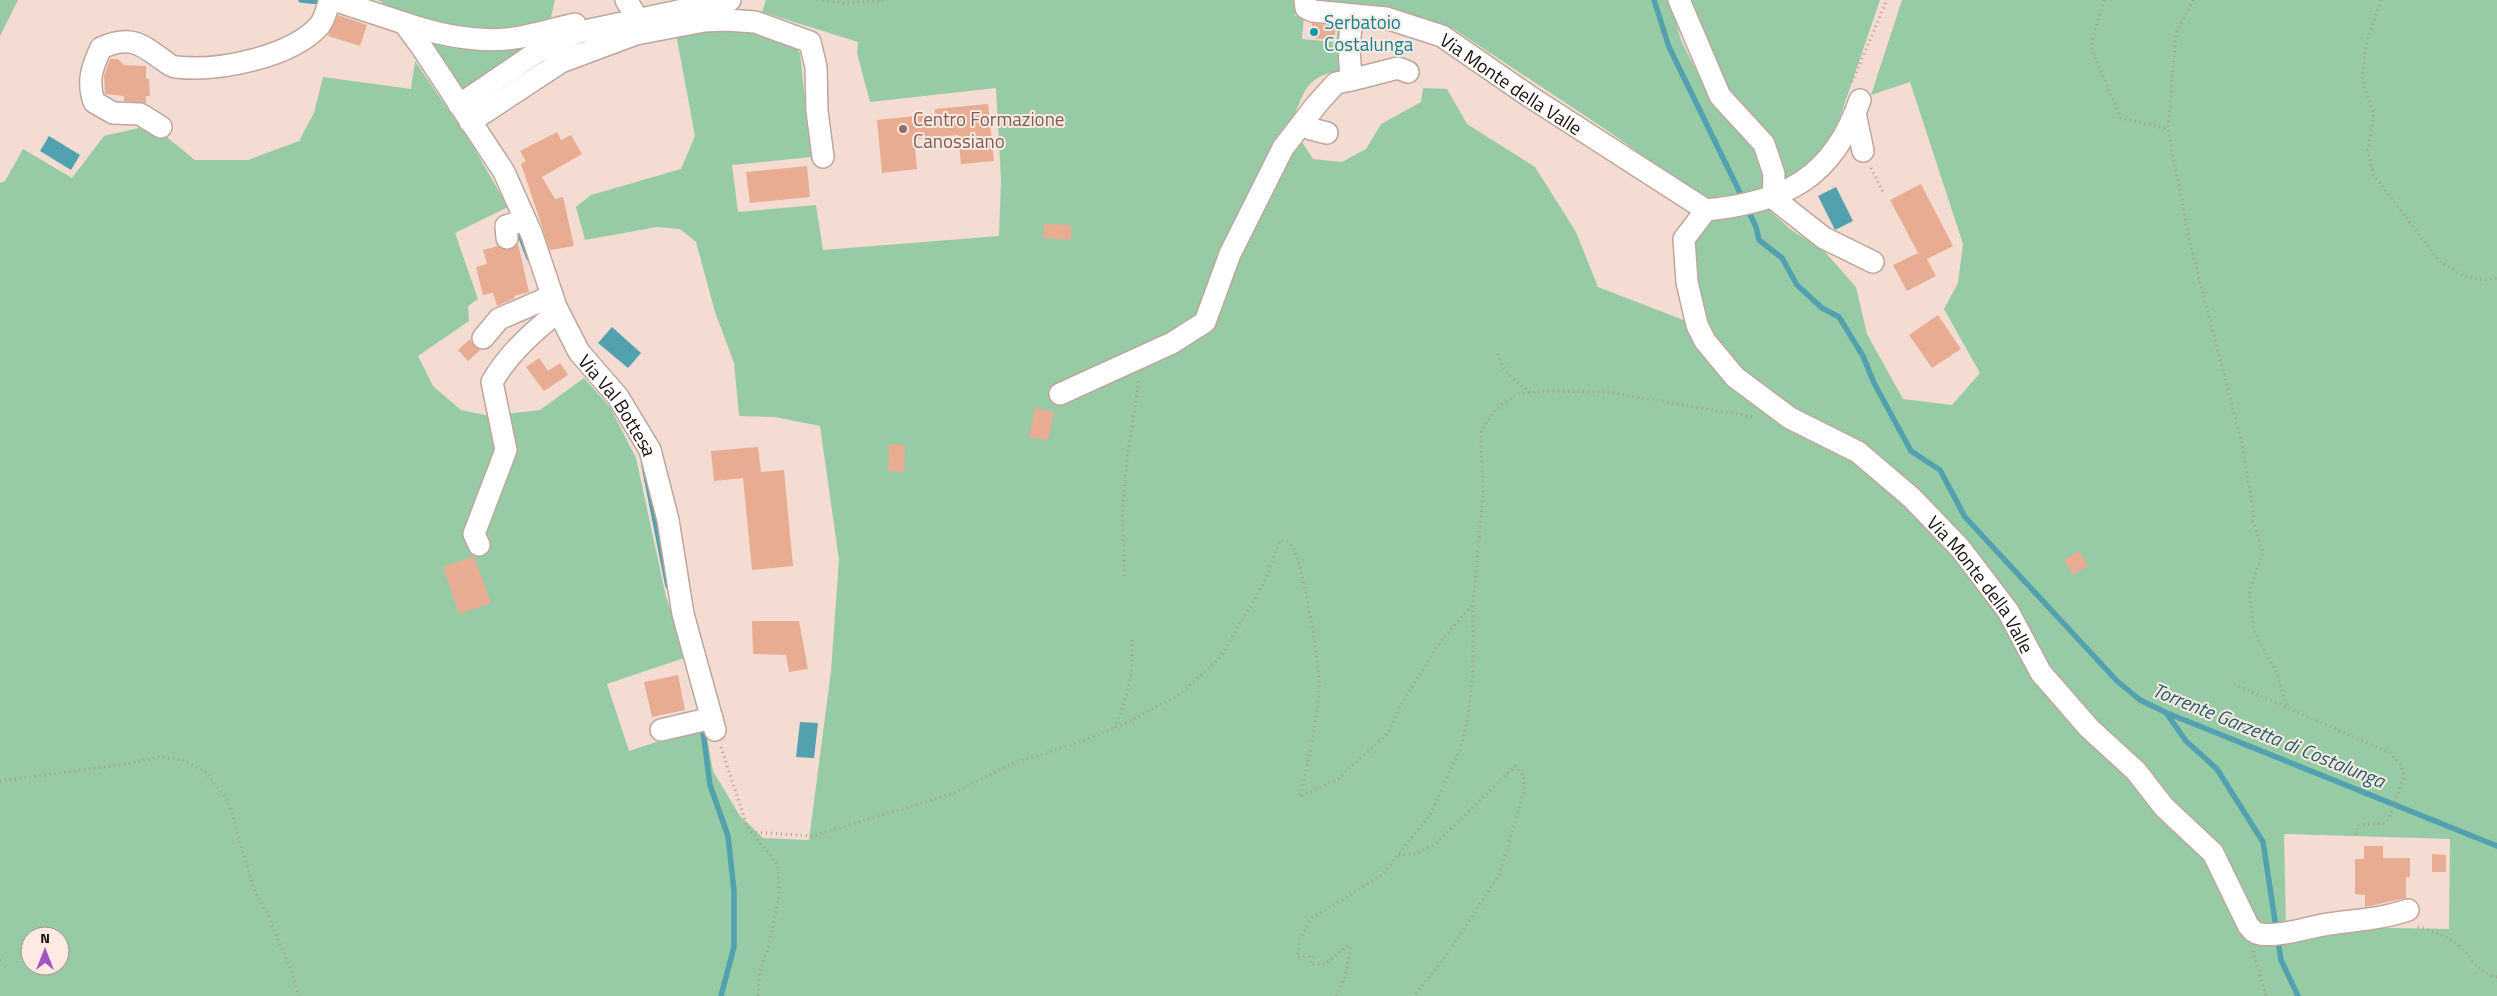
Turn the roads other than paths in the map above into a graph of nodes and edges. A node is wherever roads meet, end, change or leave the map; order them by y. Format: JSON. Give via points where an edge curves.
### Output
{"nodes":[{"id":1,"x":332,"y":0,"type":"edge"},
{"id":2,"x":730,"y":0,"type":"edge"},
{"id":3,"x":1679,"y":0,"type":"edge"},
{"id":4,"x":671,"y":1,"type":"edge"},
{"id":5,"x":630,"y":5,"type":"edge"},
{"id":6,"x":1306,"y":10,"type":"edge"},
{"id":7,"x":1352,"y":16,"type":"junction"},
{"id":8,"x":404,"y":23,"type":"junction"},
{"id":9,"x":1408,"y":72,"type":"dead end"},
{"id":10,"x":1351,"y":80,"type":"junction"},
{"id":11,"x":465,"y":113,"type":"junction"},
{"id":12,"x":1303,"y":122,"type":"junction"},
{"id":13,"x":161,"y":127,"type":"dead end"},
{"id":14,"x":1327,"y":133,"type":"dead end"},
{"id":15,"x":1863,"y":151,"type":"road end"},
{"id":16,"x":823,"y":157,"type":"dead end"},
{"id":17,"x":1755,"y":202,"type":"junction"},
{"id":18,"x":1706,"y":210,"type":"junction"},
{"id":19,"x":525,"y":220,"type":"junction"},
{"id":20,"x":507,"y":238,"type":"dead end"},
{"id":21,"x":1873,"y":262,"type":"dead end"},
{"id":22,"x":558,"y":311,"type":"junction"},
{"id":23,"x":483,"y":338,"type":"dead end"},
{"id":24,"x":536,"y":342,"type":"dead end"},
{"id":25,"x":1060,"y":394,"type":"dead end"},
{"id":26,"x":479,"y":545,"type":"dead end"},
{"id":27,"x":661,"y":730,"type":"dead end"},
{"id":28,"x":2408,"y":910,"type":"dead end"}],
"edges":[{"from":1,"to":8,"type":"street"},
{"from":1,"to":13,"type":"street","via":[[321,24],[304,39],[265,57],[224,66],[174,68],[137,42],[116,41],[101,48],[91,71],[90,88],[94,102],[113,113],[140,114]]},
{"from":2,"to":11,"type":"street","via":[[580,32],[537,52]]},
{"from":3,"to":17,"type":"street","via":[[1720,96],[1764,144],[1774,174]]},
{"from":4,"to":5,"type":"street"},
{"from":5,"to":8,"type":"street","via":[[508,39],[481,40],[427,31]]},
{"from":6,"to":7,"type":"street","name":"Via Monte della Valle"},
{"from":7,"to":10,"type":"street","via":[[1349,47]]},
{"from":7,"to":18,"type":"street","name":"Via Monte della Valle","via":[[1386,18],[1442,36]]},
{"from":8,"to":11,"type":"street","name":"Via Val Bottesa"},
{"from":9,"to":10,"type":"street","via":[[1398,68]]},
{"from":10,"to":12,"type":"street","via":[[1336,83]]},
{"from":11,"to":16,"type":"street","via":[[560,62],[636,34],[682,24],[726,20],[755,22],[810,42],[816,67]]},
{"from":11,"to":19,"type":"street","name":"Via Val Bottesa","via":[[504,172]]},
{"from":12,"to":14,"type":"street","via":[[1311,129]]},
{"from":12,"to":25,"type":"street","via":[[1284,148],[1256,200],[1230,254],[1205,322],[1172,344]]},
{"from":15,"to":17,"type":"street","via":[[1854,101],[1838,147],[1817,172]]},
{"from":17,"to":18,"type":"street"},
{"from":17,"to":21,"type":"street"},
{"from":18,"to":28,"type":"street","name":"Via Monte della Valle","via":[[1684,239],[1688,282],[1697,324],[1705,341],[1735,377],[1790,418],[1858,452],[1912,498],[1960,548],[2008,611],[2041,673],[2089,728],[2136,771],[2164,807],[2212,853],[2254,932],[2261,934],[2382,918]]},
{"from":19,"to":20,"type":"street","via":[[506,226]]},
{"from":19,"to":22,"type":"street","name":"Via Val Bottesa"},
{"from":22,"to":23,"type":"street","via":[[499,319]]},
{"from":22,"to":24,"type":"street"},
{"from":22,"to":26,"type":"street","via":[[534,330],[500,367],[492,382],[506,450],[474,534]]},
{"from":22,"to":27,"type":"street","name":"Via Val Bottesa","via":[[579,352],[618,396],[650,450],[668,520],[683,614],[707,724]]}]}
